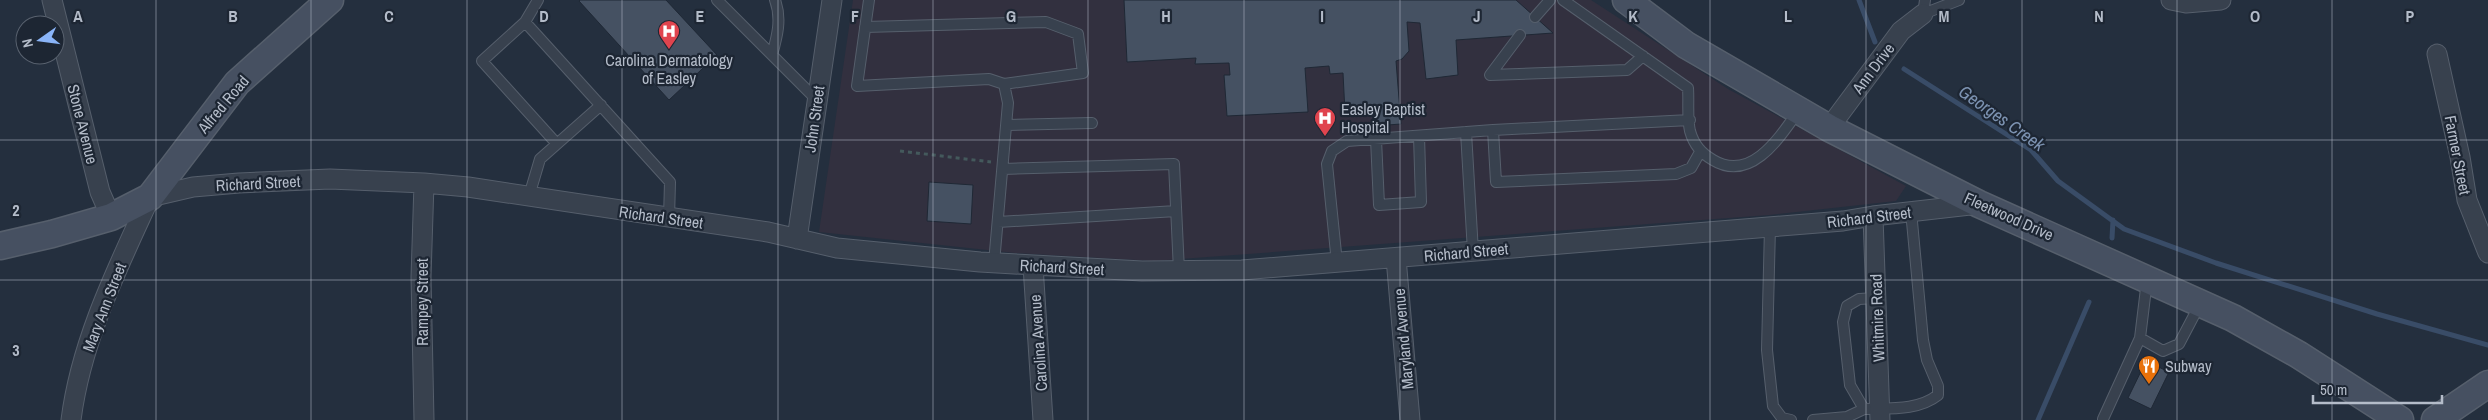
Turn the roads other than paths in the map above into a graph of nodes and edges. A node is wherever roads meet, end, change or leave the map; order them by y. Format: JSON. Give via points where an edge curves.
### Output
{"nodes":[{"id":1,"x":52,"y":0,"type":"edge"},
{"id":2,"x":330,"y":0,"type":"edge"},
{"id":3,"x":538,"y":0,"type":"edge"},
{"id":4,"x":717,"y":0,"type":"edge"},
{"id":5,"x":775,"y":0,"type":"edge"},
{"id":6,"x":832,"y":0,"type":"edge"},
{"id":7,"x":869,"y":0,"type":"edge"},
{"id":8,"x":1550,"y":0,"type":"edge"},
{"id":9,"x":1563,"y":0,"type":"edge"},
{"id":10,"x":1626,"y":0,"type":"edge"},
{"id":11,"x":1959,"y":0,"type":"edge"},
{"id":12,"x":2171,"y":0,"type":"edge"},
{"id":13,"x":2221,"y":0,"type":"edge"},
{"id":14,"x":1924,"y":7,"type":"edge"},
{"id":15,"x":1535,"y":17,"type":"dead end"},
{"id":16,"x":525,"y":22,"type":"junction"},
{"id":17,"x":865,"y":27,"type":"junction"},
{"id":18,"x":1520,"y":35,"type":"dead end"},
{"id":19,"x":2437,"y":54,"type":"dead end"},
{"id":20,"x":772,"y":55,"type":"junction"},
{"id":21,"x":1643,"y":56,"type":"junction"},
{"id":22,"x":1004,"y":84,"type":"junction"},
{"id":23,"x":817,"y":100,"type":"junction"},
{"id":24,"x":601,"y":106,"type":"junction"},
{"id":25,"x":1800,"y":110,"type":"junction"},
{"id":26,"x":1690,"y":120,"type":"junction"},
{"id":27,"x":1092,"y":123,"type":"dead end"},
{"id":28,"x":1006,"y":125,"type":"junction"},
{"id":29,"x":1829,"y":128,"type":"junction"},
{"id":30,"x":1493,"y":130,"type":"junction"},
{"id":31,"x":1466,"y":132,"type":"junction"},
{"id":32,"x":1419,"y":136,"type":"junction"},
{"id":33,"x":1376,"y":139,"type":"junction"},
{"id":34,"x":557,"y":144,"type":"junction"},
{"id":35,"x":1700,"y":152,"type":"junction"},
{"id":36,"x":1003,"y":166,"type":"junction"},
{"id":37,"x":424,"y":183,"type":"junction"},
{"id":38,"x":529,"y":196,"type":"junction"},
{"id":39,"x":150,"y":198,"type":"junction"},
{"id":40,"x":1979,"y":204,"type":"junction"},
{"id":41,"x":1911,"y":211,"type":"junction"},
{"id":42,"x":1176,"y":212,"type":"junction"},
{"id":43,"x":1873,"y":216,"type":"junction"},
{"id":44,"x":111,"y":217,"type":"junction"},
{"id":45,"x":669,"y":218,"type":"junction"},
{"id":46,"x":998,"y":222,"type":"junction"},
{"id":47,"x":1770,"y":227,"type":"junction"},
{"id":48,"x":798,"y":239,"type":"junction"},
{"id":49,"x":0,"y":246,"type":"edge"},
{"id":50,"x":1473,"y":252,"type":"junction"},
{"id":51,"x":2488,"y":253,"type":"edge"},
{"id":52,"x":1396,"y":258,"type":"junction"},
{"id":53,"x":994,"y":263,"type":"junction"},
{"id":54,"x":1337,"y":263,"type":"junction"},
{"id":55,"x":1033,"y":266,"type":"junction"},
{"id":56,"x":1179,"y":271,"type":"junction"},
{"id":57,"x":2148,"y":279,"type":"junction"},
{"id":58,"x":1876,"y":298,"type":"junction"},
{"id":59,"x":2200,"y":303,"type":"junction"},
{"id":60,"x":2140,"y":338,"type":"junction"},
{"id":61,"x":2488,"y":384,"type":"edge"},
{"id":62,"x":1875,"y":412,"type":"edge"},
{"id":63,"x":2392,"y":418,"type":"edge"},
{"id":64,"x":2103,"y":419,"type":"edge"},
{"id":65,"x":72,"y":420,"type":"edge"},
{"id":66,"x":424,"y":420,"type":"edge"},
{"id":67,"x":1043,"y":420,"type":"edge"},
{"id":68,"x":1410,"y":420,"type":"edge"},
{"id":69,"x":1791,"y":420,"type":"edge"},
{"id":70,"x":1813,"y":420,"type":"edge"},
{"id":71,"x":2435,"y":420,"type":"edge"}],
"edges":[{"from":1,"to":44,"type":"street","name":"Stone Avenue","via":[[100,192]]},
{"from":2,"to":39,"type":"street","name":"Alfred Road","via":[[237,83]]},
{"from":3,"to":16,"type":"lane"},
{"from":4,"to":20,"type":"lane"},
{"from":5,"to":20,"type":"lane","via":[[779,30]]},
{"from":6,"to":23,"type":"street","name":"John Street"},
{"from":7,"to":17,"type":"lane"},
{"from":8,"to":15,"type":"lane"},
{"from":9,"to":21,"type":"lane"},
{"from":10,"to":25,"type":"street","name":"Fleetwood Drive","via":[[1686,45]]},
{"from":11,"to":14,"type":"lane"},
{"from":12,"to":13,"type":"street","via":[[2186,3]]},
{"from":14,"to":29,"type":"street","name":"Ann Drive","via":[[1901,32]]},
{"from":16,"to":24,"type":"lane"},
{"from":16,"to":34,"type":"lane","via":[[482,60]]},
{"from":17,"to":22,"type":"lane","via":[[857,86],[989,78]]},
{"from":17,"to":22,"type":"lane","via":[[1046,22],[1078,34],[1083,73]]},
{"from":18,"to":21,"type":"lane","via":[[1490,75],[1626,70]]},
{"from":19,"to":51,"type":"street","name":"Farmer Street","via":[[2467,200]]},
{"from":20,"to":23,"type":"lane"},
{"from":21,"to":26,"type":"lane","via":[[1688,88]]},
{"from":22,"to":28,"type":"lane","via":[[1008,103]]},
{"from":23,"to":48,"type":"street","name":"John Street"},
{"from":24,"to":34,"type":"lane"},
{"from":24,"to":45,"type":"lane","via":[[670,182]]},
{"from":25,"to":29,"type":"street","name":"Fleetwood Drive"},
{"from":25,"to":35,"type":"lane","via":[[1765,154],[1744,167],[1721,165]]},
{"from":26,"to":30,"type":"lane"},
{"from":26,"to":35,"type":"lane","via":[[1690,131]]},
{"from":27,"to":28,"type":"lane"},
{"from":28,"to":36,"type":"lane"},
{"from":29,"to":40,"type":"street","name":"Fleetwood Drive"},
{"from":30,"to":31,"type":"lane"},
{"from":30,"to":35,"type":"lane","via":[[1496,182],[1676,174],[1691,168]]},
{"from":31,"to":32,"type":"lane"},
{"from":31,"to":50,"type":"lane"},
{"from":32,"to":33,"type":"lane"},
{"from":32,"to":33,"type":"lane","via":[[1421,202],[1379,205]]},
{"from":33,"to":54,"type":"lane","via":[[1347,141],[1332,151],[1327,164]]},
{"from":34,"to":38,"type":"lane","via":[[540,159]]},
{"from":36,"to":42,"type":"lane","via":[[1174,164]]},
{"from":36,"to":46,"type":"lane"},
{"from":37,"to":38,"type":"street","name":"Richard Street"},
{"from":37,"to":39,"type":"street","name":"Richard Street","via":[[330,179],[193,187]]},
{"from":37,"to":66,"type":"street","name":"Rampey Street","via":[[421,277]]},
{"from":38,"to":45,"type":"street","name":"Richard Street"},
{"from":39,"to":44,"type":"street"},
{"from":39,"to":65,"type":"street","name":"Mary Ann Street","via":[[88,344],[74,398]]},
{"from":40,"to":41,"type":"street","name":"Richard Street"},
{"from":40,"to":57,"type":"street","name":"Fleetwood Drive"},
{"from":41,"to":43,"type":"street","name":"Richard Street"},
{"from":41,"to":62,"type":"lane","via":[[1923,340],[1938,395],[1922,404]]},
{"from":42,"to":46,"type":"lane"},
{"from":42,"to":56,"type":"lane"},
{"from":43,"to":47,"type":"street","name":"Richard Street"},
{"from":43,"to":58,"type":"street","name":"Whitmire Road"},
{"from":44,"to":49,"type":"street"},
{"from":45,"to":48,"type":"street","name":"Richard Street"},
{"from":46,"to":53,"type":"lane"},
{"from":47,"to":50,"type":"street","name":"Richard Street"},
{"from":47,"to":69,"type":"lane","via":[[1767,350],[1773,406],[1782,418]]},
{"from":48,"to":53,"type":"street","name":"Richard Street","via":[[837,248]]},
{"from":50,"to":52,"type":"street","name":"Richard Street"},
{"from":52,"to":54,"type":"street","name":"Richard Street"},
{"from":52,"to":68,"type":"street","name":"Maryland Avenue"},
{"from":53,"to":55,"type":"street","name":"Richard Street"},
{"from":54,"to":56,"type":"street","name":"Richard Street"},
{"from":55,"to":56,"type":"street","name":"Richard Street"},
{"from":55,"to":67,"type":"street","name":"Carolina Avenue"},
{"from":57,"to":59,"type":"street","name":"Fleetwood Drive"},
{"from":57,"to":60,"type":"lane"},
{"from":58,"to":62,"type":"street","name":"Whitmire Road"},
{"from":58,"to":62,"type":"lane","via":[[1859,299],[1847,306],[1843,322],[1850,385]]},
{"from":59,"to":60,"type":"lane","via":[[2179,344],[2163,351]]},
{"from":59,"to":63,"type":"street","name":"Fleetwood Drive","via":[[2299,355]]},
{"from":60,"to":64,"type":"lane"},
{"from":61,"to":71,"type":"street"},
{"from":62,"to":70,"type":"lane"}]}
